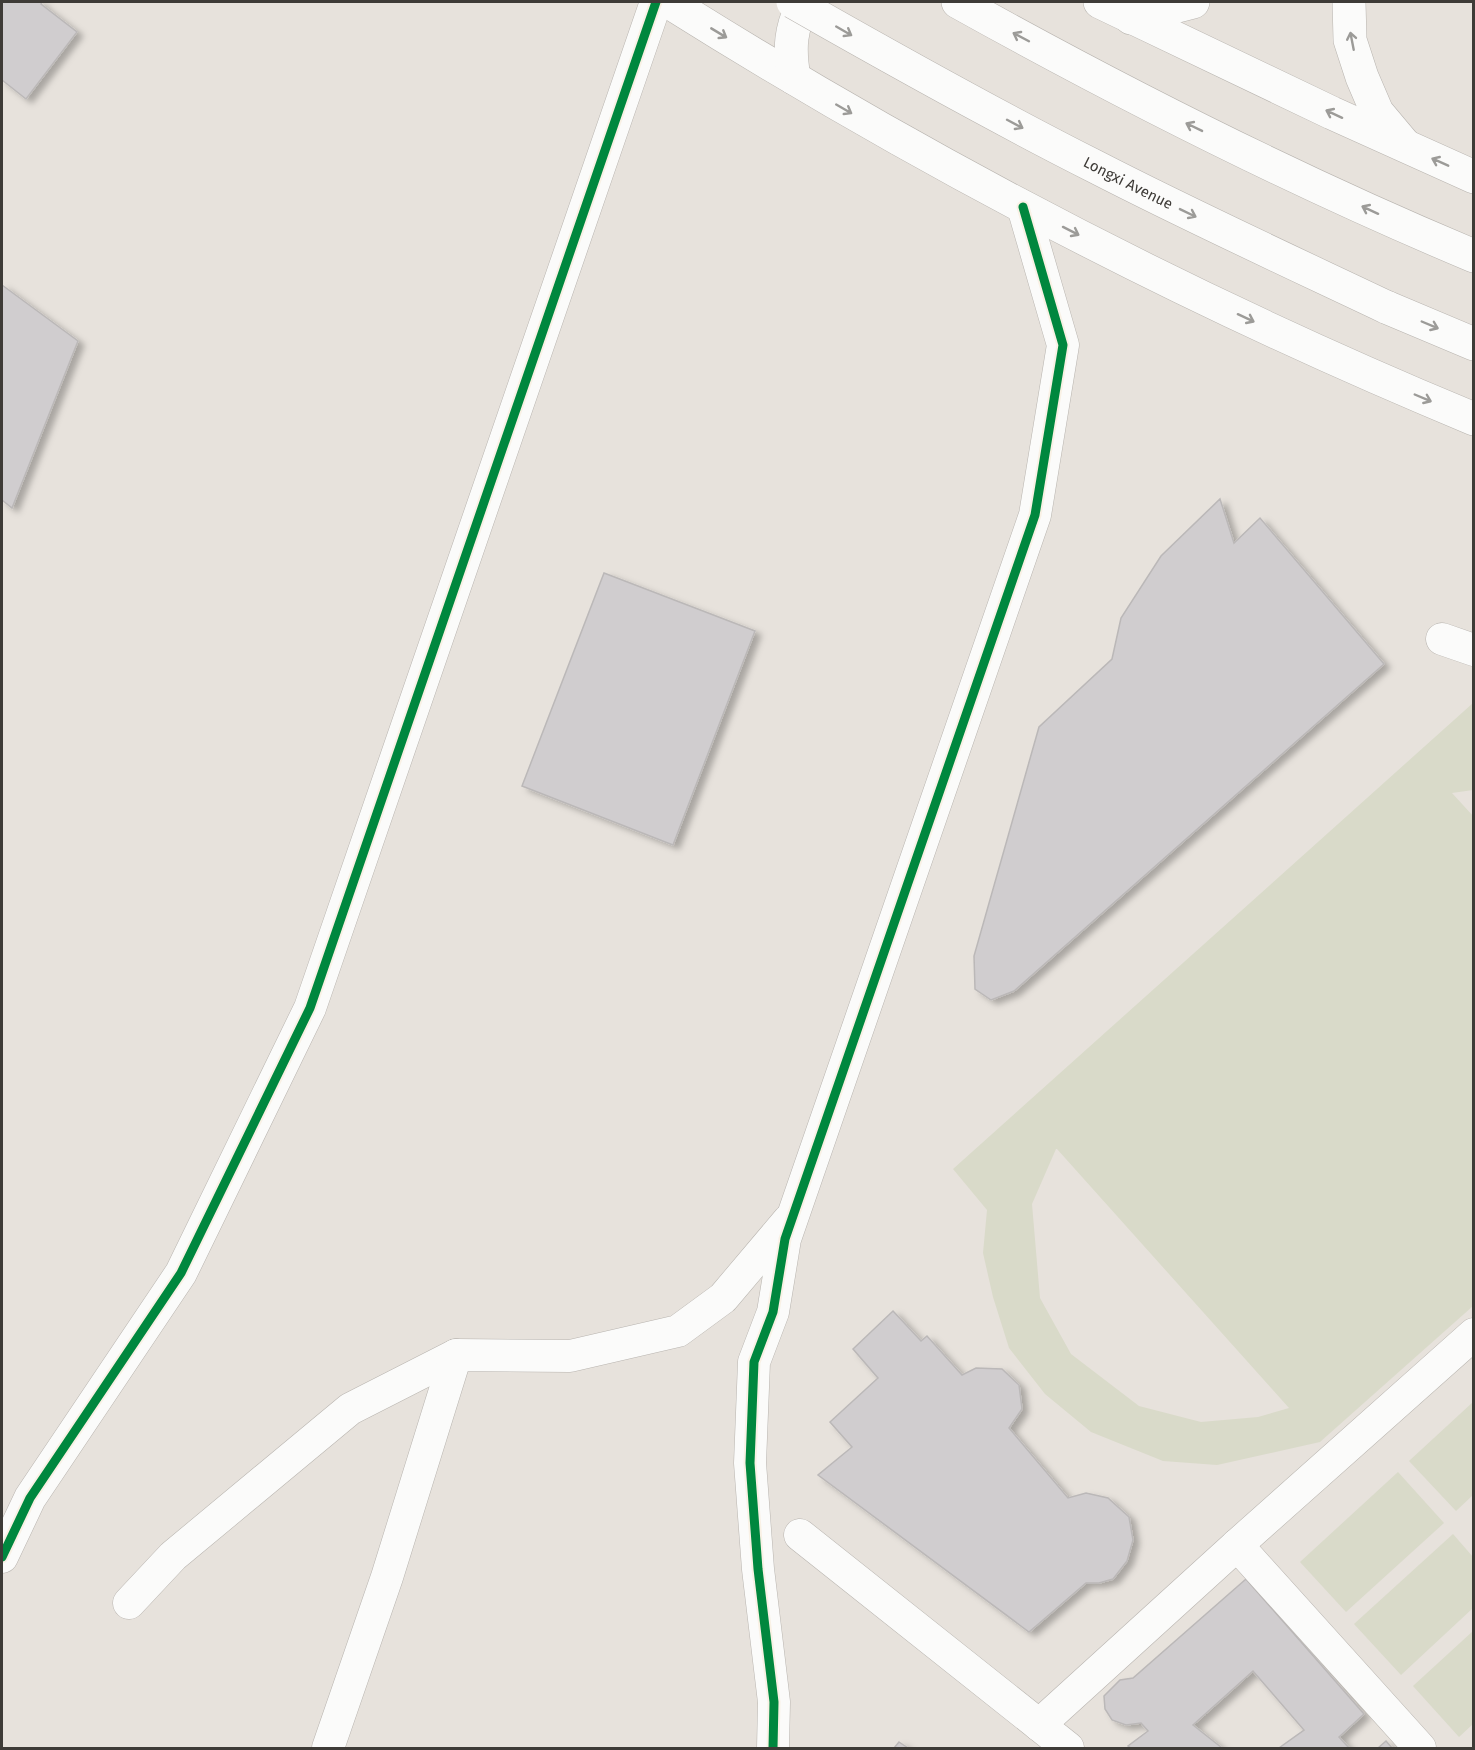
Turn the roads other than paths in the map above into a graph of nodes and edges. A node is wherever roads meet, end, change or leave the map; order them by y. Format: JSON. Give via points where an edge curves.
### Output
{"nodes":[{"id":1,"x":656,"y":2,"type":"edge"},
{"id":2,"x":669,"y":2,"type":"edge"},
{"id":3,"x":793,"y":2,"type":"edge"},
{"id":4,"x":804,"y":2,"type":"edge"},
{"id":5,"x":958,"y":2,"type":"edge"},
{"id":6,"x":1100,"y":2,"type":"edge"},
{"id":7,"x":1193,"y":2,"type":"edge"},
{"id":8,"x":1349,"y":2,"type":"edge"},
{"id":9,"x":1131,"y":18,"type":"junction"},
{"id":10,"x":794,"y":78,"type":"junction"},
{"id":11,"x":1406,"y":147,"type":"junction"},
{"id":12,"x":1473,"y":177,"type":"edge"},
{"id":13,"x":1023,"y":207,"type":"junction"},
{"id":14,"x":1473,"y":256,"type":"edge"},
{"id":15,"x":1473,"y":344,"type":"edge"},
{"id":16,"x":1473,"y":419,"type":"edge"},
{"id":17,"x":1442,"y":639,"type":"dead end"},
{"id":18,"x":1473,"y":650,"type":"edge"},
{"id":19,"x":796,"y":1211,"type":"junction"},
{"id":20,"x":1473,"y":1334,"type":"edge"},
{"id":21,"x":456,"y":1355,"type":"junction"},
{"id":22,"x":800,"y":1535,"type":"dead end"},
{"id":23,"x":1237,"y":1545,"type":"junction"},
{"id":24,"x":2,"y":1557,"type":"edge"},
{"id":25,"x":129,"y":1602,"type":"dead end"},
{"id":26,"x":1039,"y":1725,"type":"junction"},
{"id":27,"x":328,"y":1749,"type":"edge"},
{"id":28,"x":773,"y":1749,"type":"edge"},
{"id":29,"x":1068,"y":1749,"type":"edge"},
{"id":30,"x":1420,"y":1749,"type":"edge"}],
"edges":[{"from":1,"to":24,"type":"street","via":[[310,1008],[180,1273],[30,1498]]},
{"from":2,"to":10,"type":"street","one_way":true},
{"from":3,"to":15,"type":"street","name":"Longxi Avenue","one_way":true,"bridge":true,"via":[[1095,167],[1386,307]]},
{"from":4,"to":10,"type":"street","via":[[790,42]]},
{"from":14,"to":5,"type":"street","one_way":true,"via":[[1157,108]]},
{"from":6,"to":9,"type":"street"},
{"from":7,"to":9,"type":"street"},
{"from":11,"to":8,"type":"street","one_way":true,"via":[[1377,112],[1362,77],[1350,40]]},
{"from":11,"to":9,"type":"street","one_way":true},
{"from":10,"to":13,"type":"street","one_way":true,"via":[[889,135]]},
{"from":12,"to":11,"type":"street","one_way":true},
{"from":13,"to":16,"type":"street","one_way":true,"via":[[1367,375]]},
{"from":13,"to":19,"type":"street","via":[[1063,345],[1035,515]]},
{"from":17,"to":18,"type":"street"},
{"from":19,"to":21,"type":"street","via":[[723,1298],[678,1331],[570,1356]]},
{"from":19,"to":28,"type":"street","via":[[785,1239],[773,1312],[754,1362],[750,1463],[774,1702]]},
{"from":20,"to":23,"type":"street"},
{"from":21,"to":25,"type":"street","via":[[351,1408],[173,1556]]},
{"from":21,"to":27,"type":"street"},
{"from":22,"to":26,"type":"street"},
{"from":23,"to":26,"type":"street"},
{"from":23,"to":30,"type":"street"},
{"from":26,"to":29,"type":"street"}]}
